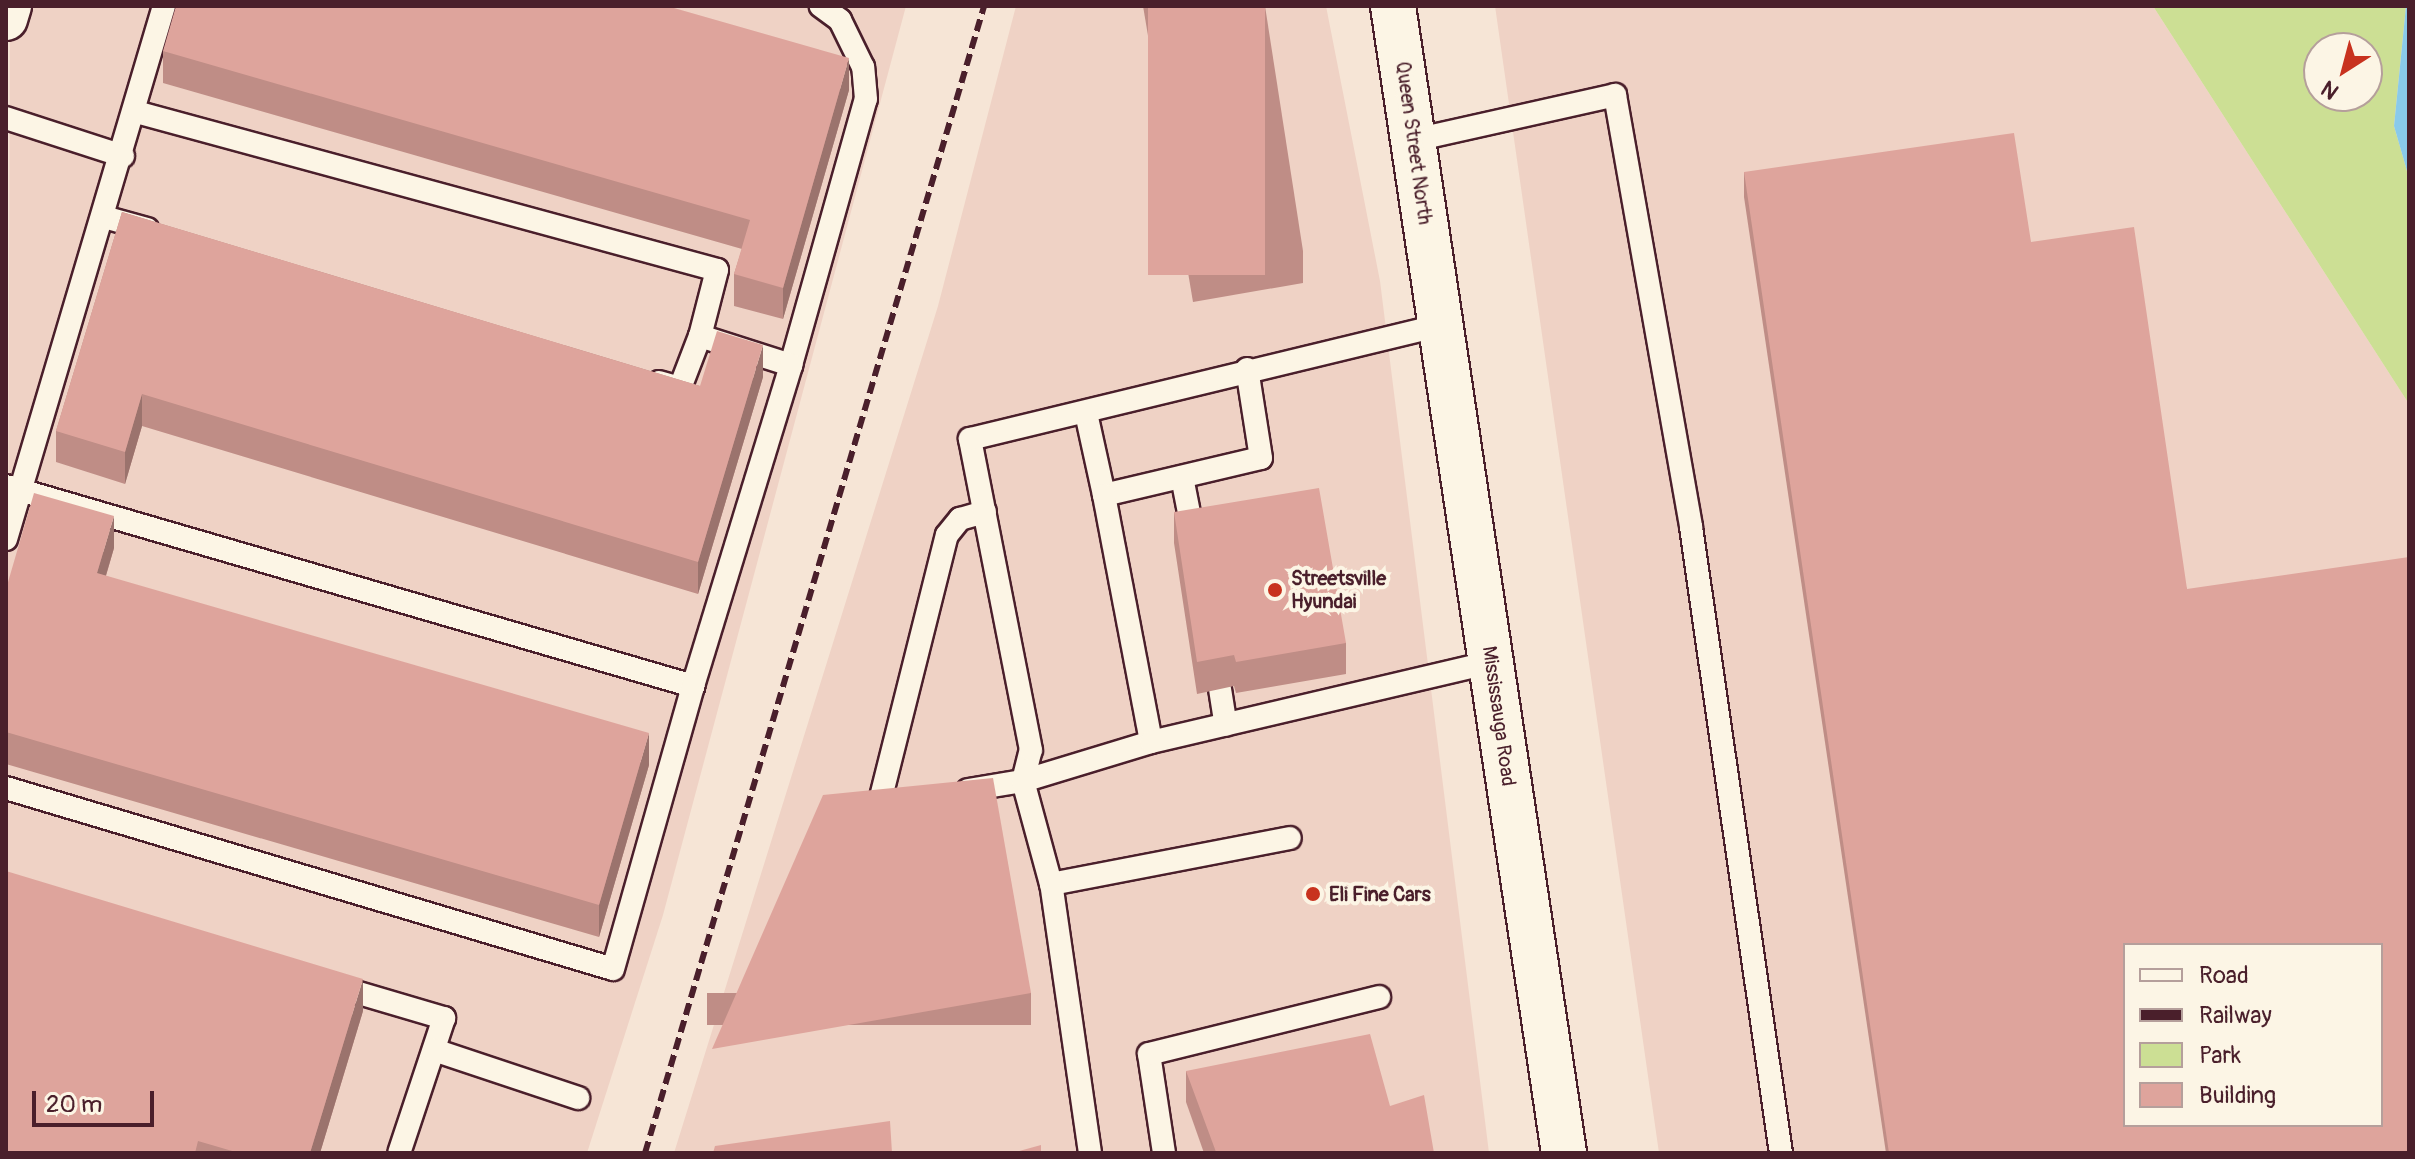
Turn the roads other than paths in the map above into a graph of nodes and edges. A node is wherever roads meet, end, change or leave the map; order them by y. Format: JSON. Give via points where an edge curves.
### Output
{"nodes":[{"id":1,"x":10,"y":6,"type":"edge"},
{"id":2,"x":164,"y":6,"type":"edge"},
{"id":3,"x":821,"y":6,"type":"edge"},
{"id":4,"x":1393,"y":6,"type":"edge"},
{"id":5,"x":6,"y":19,"type":"edge"},
{"id":6,"x":136,"y":112,"type":"junction"},
{"id":7,"x":6,"y":118,"type":"edge"},
{"id":8,"x":1414,"y":140,"type":"junction"},
{"id":9,"x":123,"y":156,"type":"junction"},
{"id":10,"x":104,"y":217,"type":"junction"},
{"id":11,"x":165,"y":235,"type":"edge"},
{"id":12,"x":1433,"y":280,"type":"joint"},
{"id":13,"x":1441,"y":325,"type":"junction"},
{"id":14,"x":700,"y":336,"type":"junction"},
{"id":15,"x":791,"y":365,"type":"junction"},
{"id":16,"x":1247,"y":369,"type":"junction"},
{"id":17,"x":635,"y":375,"type":"edge"},
{"id":18,"x":1086,"y":413,"type":"junction"},
{"id":19,"x":1182,"y":477,"type":"junction"},
{"id":20,"x":13,"y":489,"type":"edge"},
{"id":21,"x":1104,"y":495,"type":"junction"},
{"id":22,"x":985,"y":512,"type":"junction"},
{"id":23,"x":6,"y":539,"type":"edge"},
{"id":24,"x":1194,"y":540,"type":"edge"},
{"id":25,"x":1491,"y":662,"type":"junction"},
{"id":26,"x":693,"y":686,"type":"junction"},
{"id":27,"x":1220,"y":689,"type":"edge"},
{"id":28,"x":1226,"y":725,"type":"junction"},
{"id":29,"x":1151,"y":742,"type":"junction"},
{"id":30,"x":1023,"y":781,"type":"junction"},
{"id":31,"x":6,"y":788,"type":"edge"},
{"id":32,"x":951,"y":793,"type":"edge"},
{"id":33,"x":908,"y":801,"type":"edge"},
{"id":34,"x":1290,"y":838,"type":"dead end"},
{"id":35,"x":1051,"y":884,"type":"junction"},
{"id":36,"x":308,"y":978,"type":"edge"},
{"id":37,"x":1379,"y":997,"type":"dead end"},
{"id":38,"x":434,"y":1050,"type":"junction"},
{"id":39,"x":578,"y":1098,"type":"dead end"},
{"id":40,"x":405,"y":1152,"type":"edge"},
{"id":41,"x":1090,"y":1153,"type":"edge"},
{"id":42,"x":1164,"y":1153,"type":"edge"},
{"id":43,"x":1564,"y":1153,"type":"edge"},
{"id":44,"x":1781,"y":1153,"type":"edge"}],
"edges":[{"from":1,"to":5,"type":"street"},
{"from":2,"to":6,"type":"lane"},
{"from":3,"to":15,"type":"lane","via":[[840,20],[863,67],[866,99]]},
{"from":4,"to":8,"type":"main road","name":"Queen Street North"},
{"from":6,"to":9,"type":"lane"},
{"from":6,"to":14,"type":"lane","via":[[717,270]]},
{"from":7,"to":9,"type":"lane"},
{"from":8,"to":12,"type":"main road","name":"Queen Street North"},
{"from":8,"to":44,"type":"lane","via":[[1615,95],[1691,527]]},
{"from":9,"to":10,"type":"lane"},
{"from":10,"to":11,"type":"lane"},
{"from":10,"to":20,"type":"lane"},
{"from":12,"to":13,"type":"main road","name":"Mississauga Road"},
{"from":13,"to":16,"type":"lane"},
{"from":13,"to":25,"type":"main road","name":"Mississauga Road"},
{"from":14,"to":15,"type":"lane"},
{"from":14,"to":17,"type":"lane","via":[[680,388]]},
{"from":15,"to":26,"type":"lane"},
{"from":16,"to":18,"type":"lane"},
{"from":16,"to":19,"type":"lane","via":[[1261,458]]},
{"from":18,"to":21,"type":"lane"},
{"from":18,"to":22,"type":"lane","via":[[970,439]]},
{"from":19,"to":21,"type":"lane"},
{"from":19,"to":24,"type":"lane"},
{"from":20,"to":23,"type":"lane"},
{"from":20,"to":26,"type":"lane"},
{"from":21,"to":29,"type":"lane"},
{"from":22,"to":30,"type":"lane","via":[[1031,750]]},
{"from":22,"to":33,"type":"lane","via":[[960,519],[947,535],[879,805]]},
{"from":25,"to":28,"type":"lane"},
{"from":25,"to":43,"type":"main road","name":"Mississauga Road"},
{"from":26,"to":31,"type":"lane","via":[[613,969]]},
{"from":27,"to":28,"type":"lane"},
{"from":28,"to":29,"type":"lane"},
{"from":29,"to":30,"type":"lane"},
{"from":30,"to":32,"type":"lane"},
{"from":30,"to":35,"type":"lane"},
{"from":34,"to":35,"type":"lane"},
{"from":35,"to":41,"type":"lane"},
{"from":36,"to":38,"type":"lane","via":[[444,1018]]},
{"from":37,"to":42,"type":"lane","via":[[1149,1054]]},
{"from":38,"to":39,"type":"lane"},
{"from":38,"to":40,"type":"lane"}]}
